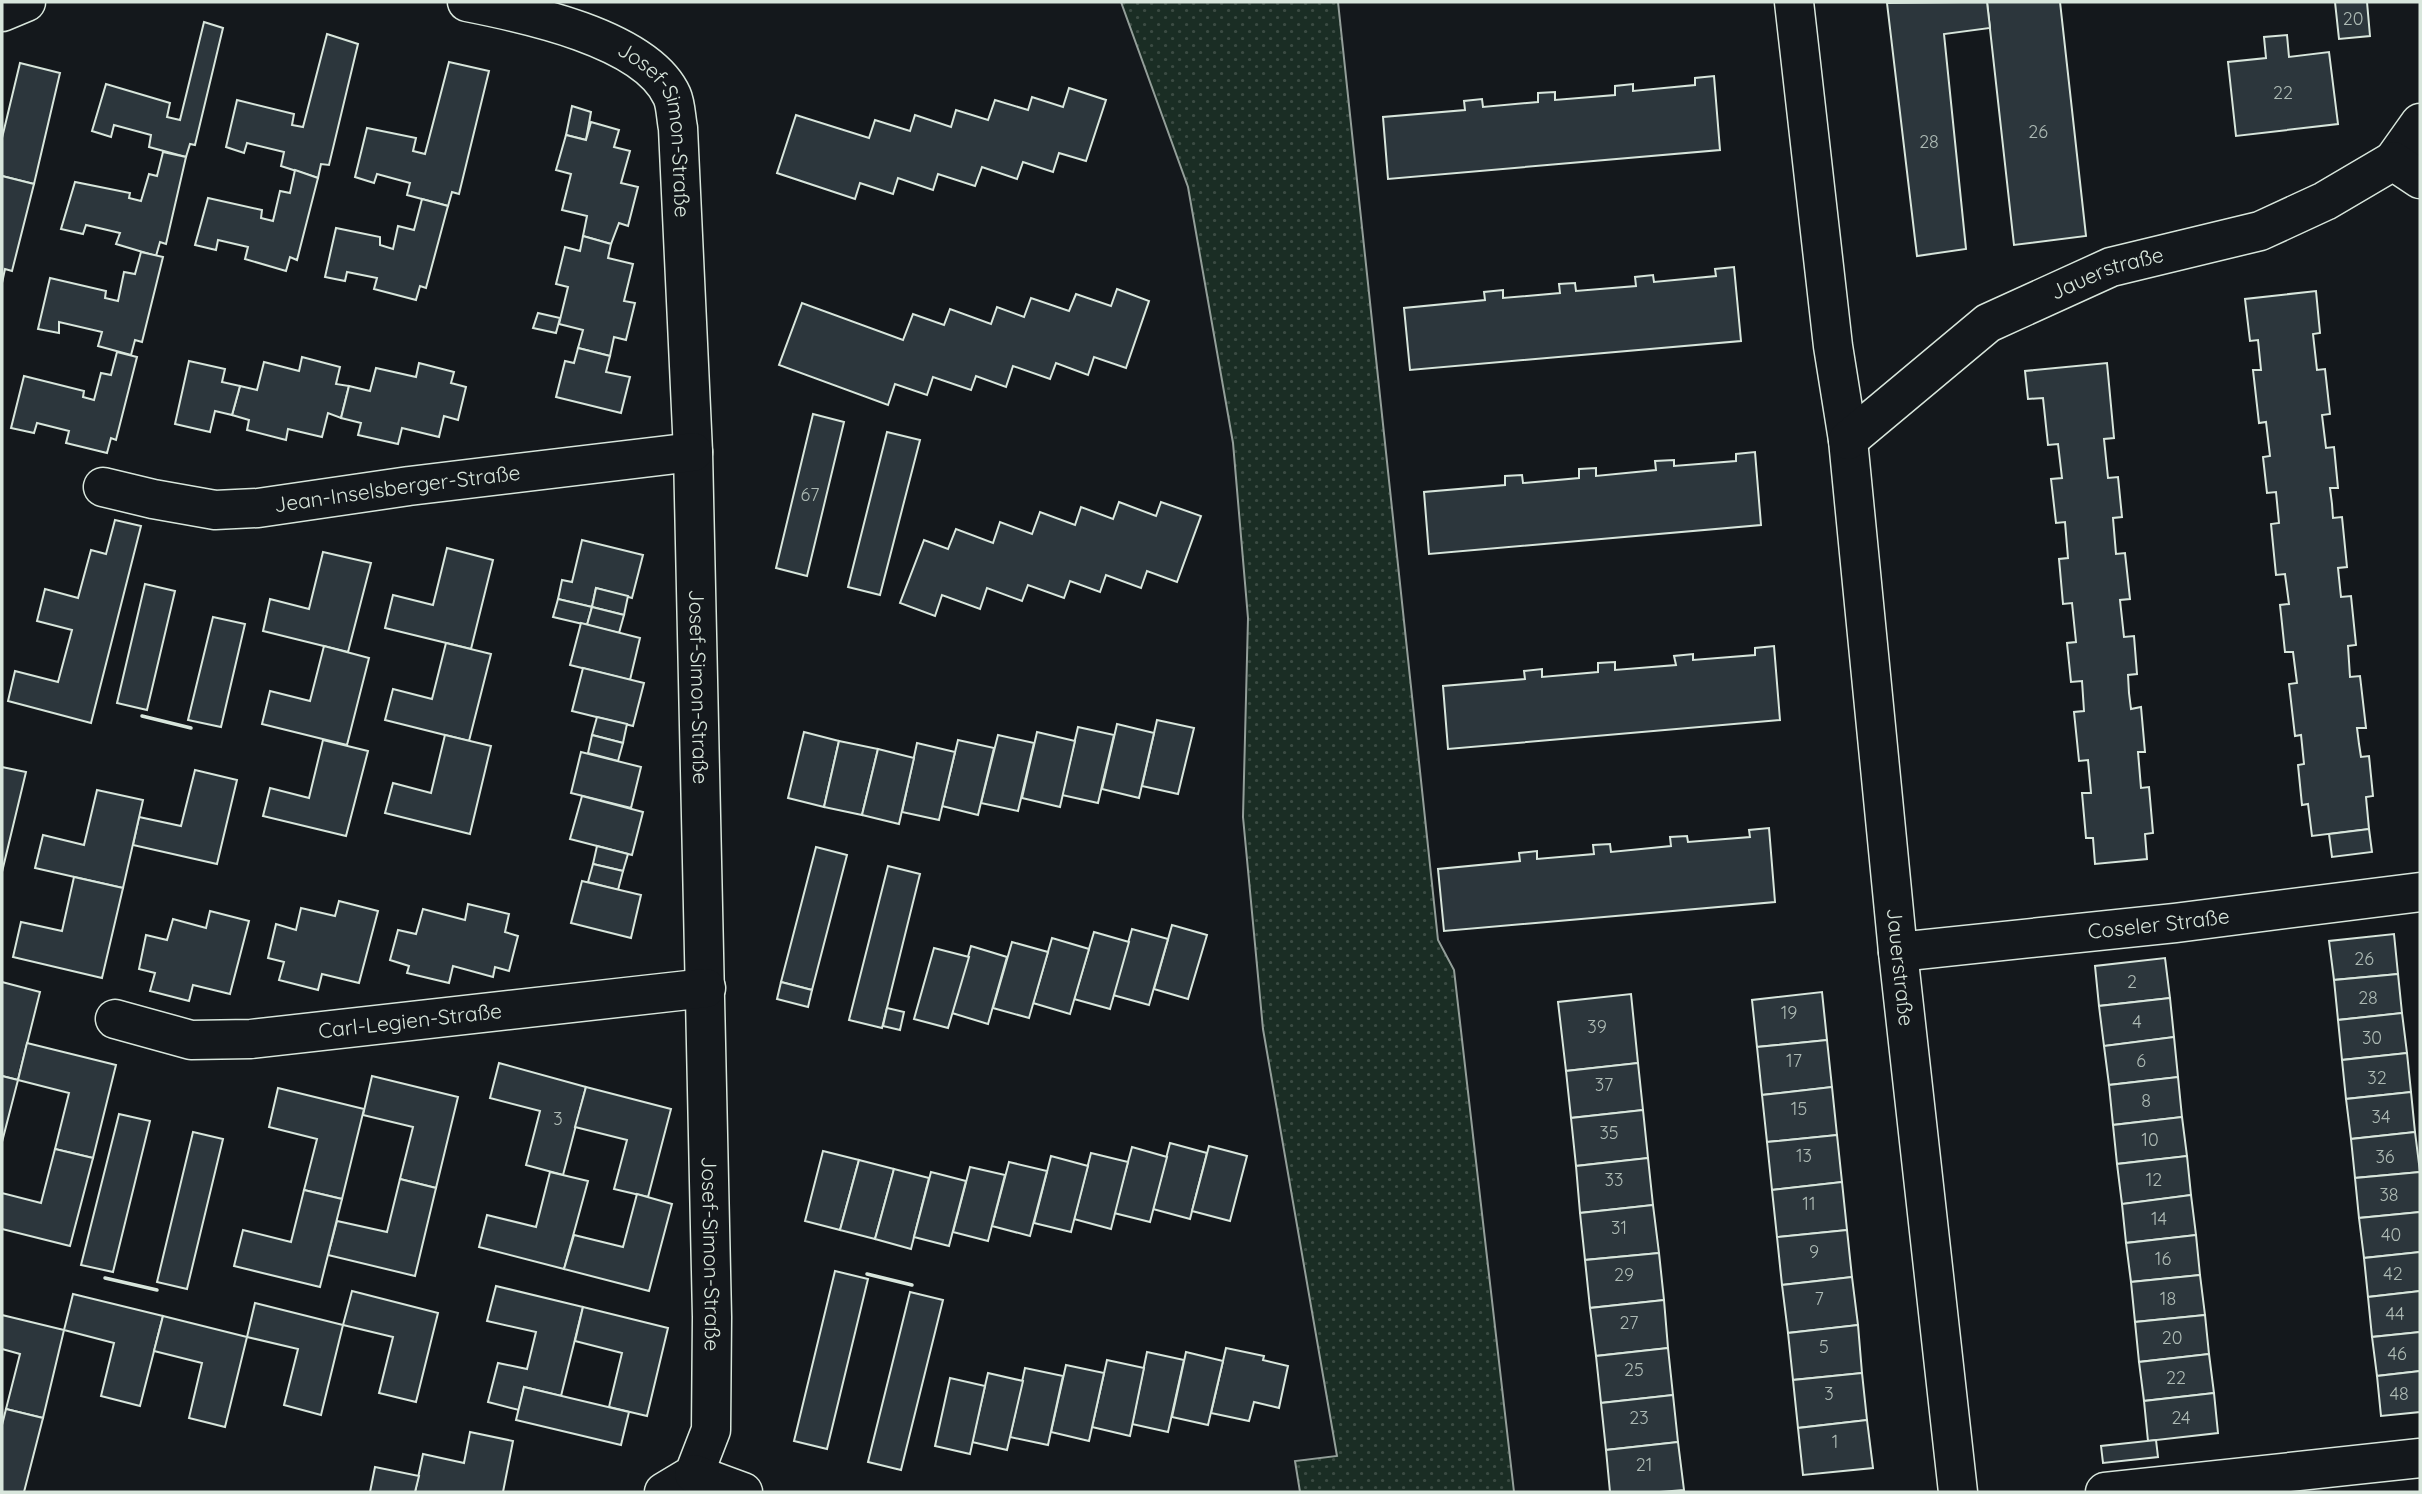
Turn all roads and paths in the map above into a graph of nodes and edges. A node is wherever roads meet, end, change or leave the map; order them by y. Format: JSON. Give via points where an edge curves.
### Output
{"nodes":[{"id":1,"x":26,"y":2,"type":"edge"},
{"id":2,"x":467,"y":2,"type":"edge"},
{"id":3,"x":1794,"y":2,"type":"edge"},
{"id":4,"x":2,"y":12,"type":"edge"},
{"id":5,"x":2420,"y":124,"type":"edge"},
{"id":6,"x":2407,"y":170,"type":"edge"},
{"id":7,"x":1848,"y":440,"type":"junction"},
{"id":8,"x":693,"y":452,"type":"junction"},
{"id":9,"x":103,"y":487,"type":"dead end"},
{"id":10,"x":2420,"y":892,"type":"edge"},
{"id":11,"x":1898,"y":952,"type":"junction"},
{"id":12,"x":706,"y":988,"type":"junction"},
{"id":13,"x":115,"y":1019,"type":"dead end"},
{"id":14,"x":2420,"y":1458,"type":"edge"},
{"id":15,"x":679,"y":1483,"type":"edge"},
{"id":16,"x":743,"y":1492,"type":"edge"},
{"id":17,"x":1958,"y":1492,"type":"edge"},
{"id":18,"x":2105,"y":1492,"type":"edge"}],
"edges":[{"from":1,"to":4,"type":"street"},
{"from":2,"to":8,"type":"street","name":"Josef-Simon-Straße","via":[[580,31],[619,48],[655,72],[673,97]]},
{"from":3,"to":7,"type":"street","name":"Jauerstraße","via":[[1831,333]]},
{"from":5,"to":6,"type":"street","name":"Jauerstraße"},
{"from":6,"to":7,"type":"street","name":"Jauerstraße","via":[[2260,231],[2111,267],[1988,323]]},
{"from":7,"to":11,"type":"street","name":"Jauerstraße"},
{"from":8,"to":9,"type":"street","name":"Jean-Inselsberger-Straße","via":[[258,508],[215,510]]},
{"from":8,"to":12,"type":"street","name":"Josef-Simon-Straße"},
{"from":10,"to":11,"type":"street","name":"Coseler Straße"},
{"from":11,"to":17,"type":"street","name":"Jauerstraße"},
{"from":12,"to":13,"type":"street","name":"Carl-Legien-Straße","via":[[251,1038],[191,1040]]},
{"from":12,"to":15,"type":"street","name":"Josef-Simon-Straße","via":[[711,1430]]},
{"from":14,"to":18,"type":"street"},
{"from":15,"to":16,"type":"street"}]}
